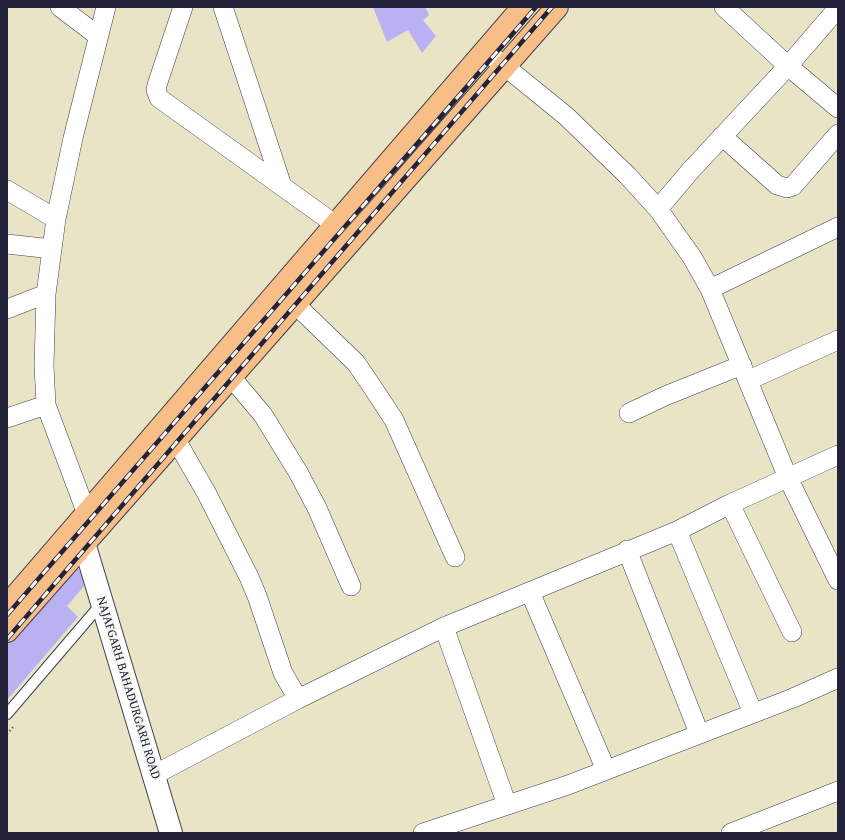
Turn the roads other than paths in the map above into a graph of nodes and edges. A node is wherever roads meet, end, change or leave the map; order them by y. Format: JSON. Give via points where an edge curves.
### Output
{"nodes":[{"id":1,"x":60,"y":7,"type":"edge"},
{"id":2,"x":106,"y":7,"type":"edge"},
{"id":3,"x":183,"y":7,"type":"edge"},
{"id":4,"x":224,"y":7,"type":"edge"},
{"id":5,"x":523,"y":7,"type":"edge"},
{"id":6,"x":557,"y":7,"type":"edge"},
{"id":7,"x":724,"y":7,"type":"edge"},
{"id":8,"x":838,"y":8,"type":"edge"},
{"id":9,"x":98,"y":36,"type":"junction"},
{"id":10,"x":486,"y":51,"type":"junction"},
{"id":11,"x":505,"y":66,"type":"junction"},
{"id":12,"x":788,"y":66,"type":"junction"},
{"id":13,"x":838,"y":108,"type":"edge"},
{"id":14,"x":838,"y":134,"type":"edge"},
{"id":15,"x":722,"y":136,"type":"junction"},
{"id":16,"x":282,"y":186,"type":"junction"},
{"id":17,"x":7,"y":190,"type":"edge"},
{"id":18,"x":658,"y":208,"type":"junction"},
{"id":19,"x":56,"y":219,"type":"junction"},
{"id":20,"x":336,"y":225,"type":"junction"},
{"id":21,"x":838,"y":227,"type":"edge"},
{"id":22,"x":7,"y":244,"type":"edge"},
{"id":23,"x":52,"y":249,"type":"junction"},
{"id":24,"x":710,"y":289,"type":"junction"},
{"id":25,"x":46,"y":294,"type":"junction"},
{"id":26,"x":295,"y":304,"type":"junction"},
{"id":27,"x":7,"y":309,"type":"edge"},
{"id":28,"x":838,"y":340,"type":"edge"},
{"id":29,"x":746,"y":373,"type":"junction"},
{"id":30,"x":231,"y":377,"type":"junction"},
{"id":31,"x":46,"y":405,"type":"junction"},
{"id":32,"x":629,"y":413,"type":"dead end"},
{"id":33,"x":7,"y":418,"type":"edge"},
{"id":34,"x":176,"y":440,"type":"junction"},
{"id":35,"x":838,"y":455,"type":"edge"},
{"id":36,"x":788,"y":478,"type":"junction"},
{"id":37,"x":730,"y":504,"type":"junction"},
{"id":38,"x":88,"y":514,"type":"junction"},
{"id":39,"x":677,"y":531,"type":"junction"},
{"id":40,"x":84,"y":543,"type":"junction"},
{"id":41,"x":627,"y":550,"type":"junction"},
{"id":42,"x":455,"y":557,"type":"dead end"},
{"id":43,"x":838,"y":580,"type":"edge"},
{"id":44,"x":350,"y":586,"type":"dead end"},
{"id":45,"x":530,"y":592,"type":"junction"},
{"id":46,"x":102,"y":603,"type":"junction"},
{"id":47,"x":7,"y":606,"type":"edge"},
{"id":48,"x":444,"y":627,"type":"junction"},
{"id":49,"x":7,"y":631,"type":"edge"},
{"id":50,"x":792,"y":632,"type":"dead end"},
{"id":51,"x":838,"y":678,"type":"edge"},
{"id":52,"x":298,"y":699,"type":"junction"},
{"id":53,"x":753,"y":713,"type":"junction"},
{"id":54,"x":7,"y":714,"type":"edge"},
{"id":55,"x":699,"y":733,"type":"junction"},
{"id":56,"x":606,"y":770,"type":"junction"},
{"id":57,"x":154,"y":775,"type":"junction"},
{"id":58,"x":838,"y":791,"type":"edge"},
{"id":59,"x":507,"y":805,"type":"junction"},
{"id":60,"x":171,"y":833,"type":"edge"},
{"id":61,"x":422,"y":833,"type":"edge"},
{"id":62,"x":732,"y":833,"type":"edge"}],
"edges":[{"from":1,"to":9,"type":"street"},
{"from":2,"to":9,"type":"street"},
{"from":3,"to":16,"type":"street","via":[[157,85],[159,98]]},
{"from":4,"to":16,"type":"street"},
{"from":5,"to":10,"type":"main road"},
{"from":6,"to":11,"type":"main road"},
{"from":7,"to":12,"type":"street"},
{"from":8,"to":12,"type":"street"},
{"from":9,"to":19,"type":"street"},
{"from":10,"to":11,"type":"street"},
{"from":10,"to":20,"type":"main road"},
{"from":11,"to":18,"type":"street","via":[[566,116]]},
{"from":11,"to":26,"type":"main road"},
{"from":12,"to":13,"type":"street"},
{"from":12,"to":15,"type":"street"},
{"from":14,"to":15,"type":"street","via":[[793,186],[787,188],[777,185]]},
{"from":15,"to":18,"type":"street"},
{"from":16,"to":20,"type":"street"},
{"from":17,"to":19,"type":"street"},
{"from":18,"to":24,"type":"street","via":[[692,257]]},
{"from":19,"to":23,"type":"street"},
{"from":20,"to":38,"type":"main road"},
{"from":21,"to":24,"type":"street"},
{"from":22,"to":23,"type":"street"},
{"from":23,"to":25,"type":"street"},
{"from":24,"to":29,"type":"street"},
{"from":25,"to":27,"type":"street"},
{"from":25,"to":31,"type":"street"},
{"from":26,"to":30,"type":"main road"},
{"from":26,"to":42,"type":"street","via":[[356,363],[376,391],[394,420]]},
{"from":28,"to":29,"type":"street"},
{"from":29,"to":32,"type":"street","via":[[665,396]]},
{"from":29,"to":36,"type":"street"},
{"from":30,"to":34,"type":"main road"},
{"from":30,"to":44,"type":"street","via":[[263,415],[298,472],[317,508]]},
{"from":31,"to":33,"type":"street"},
{"from":31,"to":38,"type":"street"},
{"from":34,"to":40,"type":"main road"},
{"from":34,"to":52,"type":"street","via":[[207,494],[246,572],[257,596],[283,673]]},
{"from":35,"to":36,"type":"street"},
{"from":36,"to":37,"type":"street"},
{"from":36,"to":43,"type":"street"},
{"from":37,"to":39,"type":"street"},
{"from":37,"to":50,"type":"street"},
{"from":38,"to":47,"type":"main road"},
{"from":39,"to":41,"type":"street"},
{"from":39,"to":53,"type":"street"},
{"from":40,"to":46,"type":"street","name":"NAJAFGARH BAHADURGARH ROAD"},
{"from":40,"to":49,"type":"main road"},
{"from":41,"to":45,"type":"street"},
{"from":41,"to":55,"type":"street"},
{"from":45,"to":48,"type":"street"},
{"from":45,"to":56,"type":"street"},
{"from":46,"to":54,"type":"lane"},
{"from":46,"to":57,"type":"street","name":"NAJAFGARH BAHADURGARH ROAD"},
{"from":48,"to":52,"type":"street"},
{"from":48,"to":59,"type":"street"},
{"from":51,"to":53,"type":"street"},
{"from":52,"to":57,"type":"street"},
{"from":53,"to":55,"type":"street"},
{"from":55,"to":56,"type":"street"},
{"from":56,"to":59,"type":"street","via":[[545,794]]},
{"from":57,"to":60,"type":"street","name":"NAJAFGARH BAHADURGARH ROAD"},
{"from":58,"to":62,"type":"street"},
{"from":59,"to":61,"type":"street"}]}
